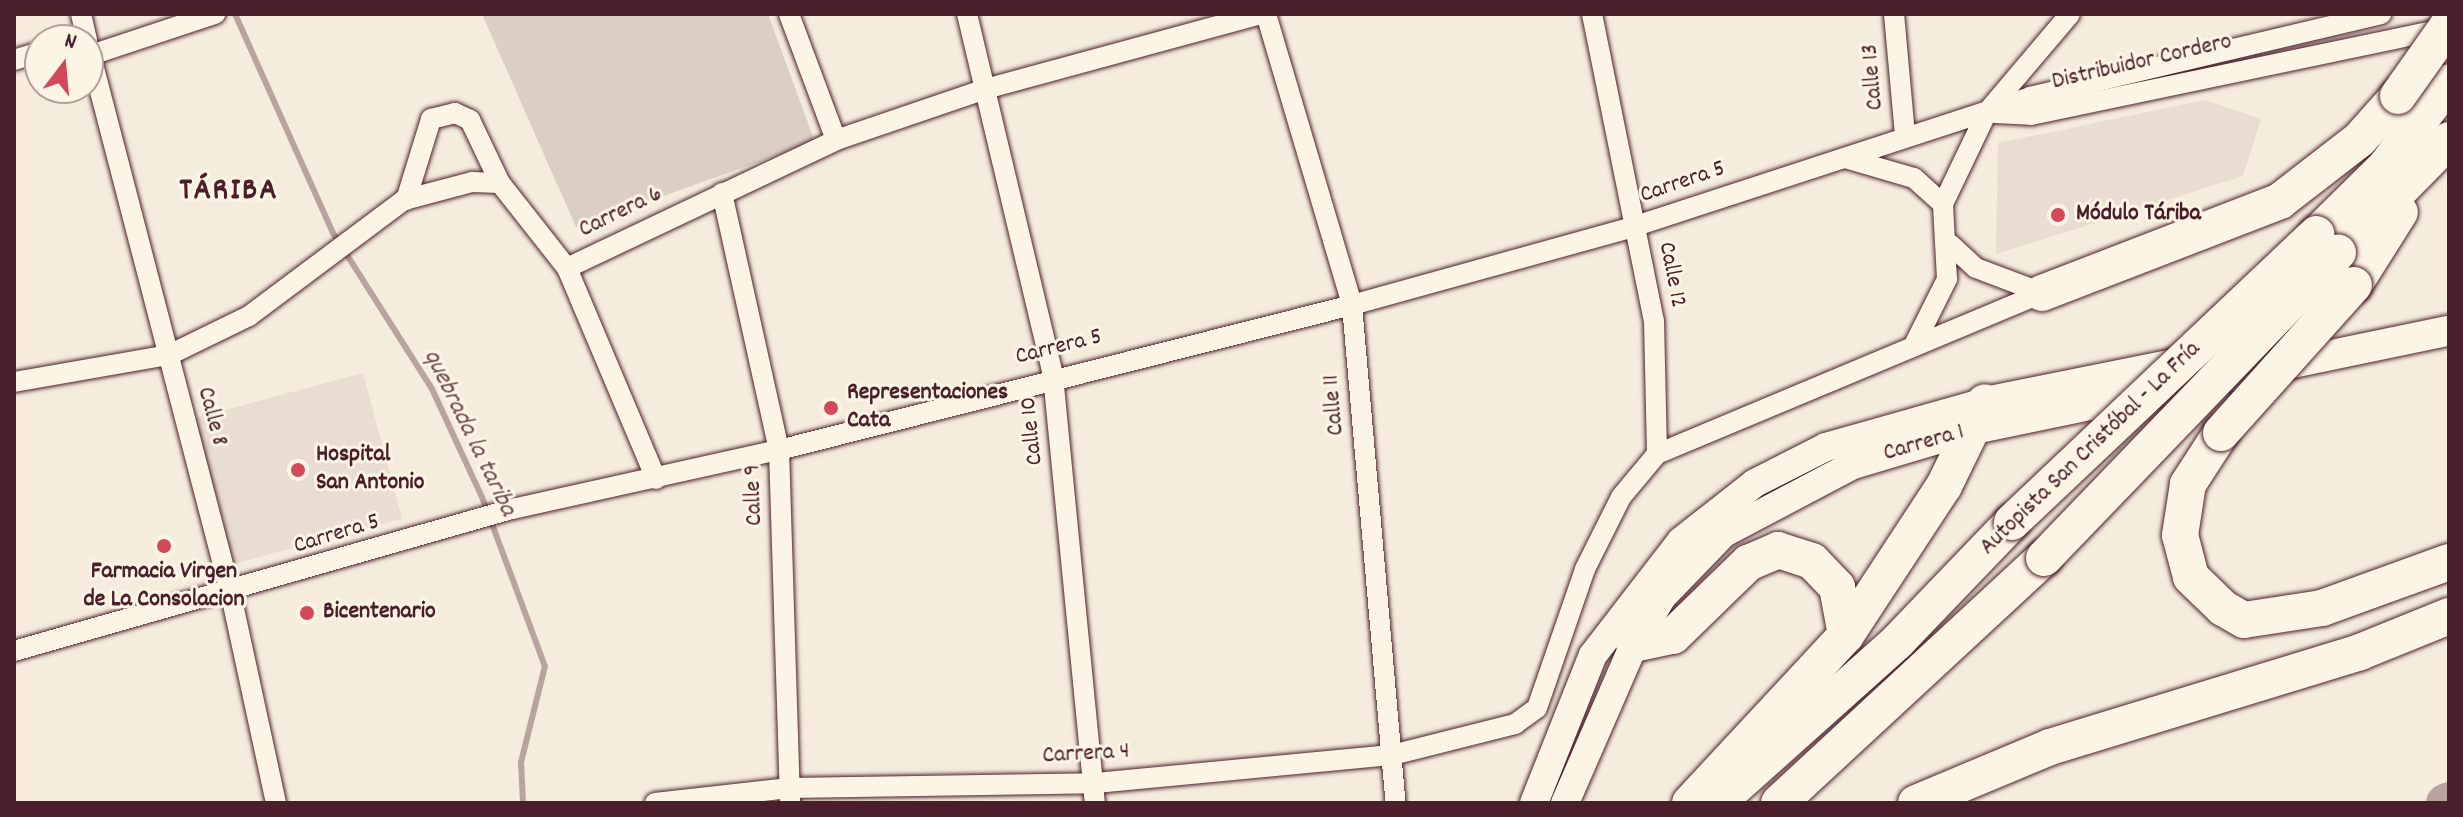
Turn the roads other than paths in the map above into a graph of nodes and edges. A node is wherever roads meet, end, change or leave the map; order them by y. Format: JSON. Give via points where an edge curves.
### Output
{"nodes":[{"id":1,"x":215,"y":14,"type":"edge"},
{"id":2,"x":789,"y":14,"type":"edge"},
{"id":3,"x":967,"y":14,"type":"edge"},
{"id":4,"x":1264,"y":14,"type":"edge"},
{"id":5,"x":1592,"y":14,"type":"edge"},
{"id":6,"x":1894,"y":14,"type":"edge"},
{"id":7,"x":2070,"y":14,"type":"edge"},
{"id":8,"x":2381,"y":14,"type":"edge"},
{"id":9,"x":2449,"y":26,"type":"edge"},
{"id":10,"x":104,"y":40,"type":"edge"},
{"id":11,"x":2449,"y":82,"type":"edge"},
{"id":12,"x":989,"y":88,"type":"junction"},
{"id":13,"x":103,"y":104,"type":"edge"},
{"id":14,"x":1987,"y":112,"type":"junction"},
{"id":15,"x":1905,"y":134,"type":"junction"},
{"id":16,"x":836,"y":140,"type":"junction"},
{"id":17,"x":2438,"y":154,"type":"edge"},
{"id":18,"x":1840,"y":157,"type":"junction"},
{"id":19,"x":500,"y":183,"type":"junction"},
{"id":20,"x":722,"y":193,"type":"junction"},
{"id":21,"x":406,"y":200,"type":"junction"},
{"id":22,"x":1943,"y":204,"type":"junction"},
{"id":23,"x":1636,"y":226,"type":"junction"},
{"id":24,"x":2327,"y":243,"type":"junction"},
{"id":25,"x":1950,"y":244,"type":"junction"},
{"id":26,"x":567,"y":268,"type":"junction"},
{"id":27,"x":2042,"y":293,"type":"junction"},
{"id":28,"x":1352,"y":305,"type":"junction"},
{"id":29,"x":2449,"y":310,"type":"edge"},
{"id":30,"x":2449,"y":331,"type":"edge"},
{"id":31,"x":1915,"y":343,"type":"junction"},
{"id":32,"x":169,"y":355,"type":"junction"},
{"id":33,"x":1053,"y":376,"type":"junction"},
{"id":34,"x":14,"y":382,"type":"edge"},
{"id":35,"x":1980,"y":416,"type":"junction"},
{"id":36,"x":779,"y":450,"type":"junction"},
{"id":37,"x":1657,"y":454,"type":"junction"},
{"id":38,"x":656,"y":479,"type":"junction"},
{"id":39,"x":2449,"y":562,"type":"edge"},
{"id":40,"x":231,"y":595,"type":"junction"},
{"id":41,"x":2449,"y":616,"type":"edge"},
{"id":42,"x":1846,"y":635,"type":"junction"},
{"id":43,"x":1634,"y":644,"type":"junction"},
{"id":44,"x":14,"y":651,"type":"edge"},
{"id":45,"x":1392,"y":755,"type":"junction"},
{"id":46,"x":1095,"y":793,"type":"edge"},
{"id":47,"x":790,"y":796,"type":"edge"},
{"id":48,"x":276,"y":803,"type":"edge"},
{"id":49,"x":655,"y":803,"type":"edge"},
{"id":50,"x":1396,"y":803,"type":"edge"},
{"id":51,"x":1534,"y":803,"type":"edge"},
{"id":52,"x":1565,"y":803,"type":"edge"},
{"id":53,"x":1690,"y":803,"type":"edge"},
{"id":54,"x":1717,"y":803,"type":"edge"},
{"id":55,"x":1779,"y":803,"type":"edge"},
{"id":56,"x":1916,"y":803,"type":"edge"}],
"edges":[{"from":1,"to":10,"type":"street"},
{"from":2,"to":16,"type":"street"},
{"from":3,"to":12,"type":"street","name":"Calle 10"},
{"from":4,"to":12,"type":"street","name":"Carrera 6"},
{"from":4,"to":28,"type":"street","name":"Calle 11"},
{"from":5,"to":23,"type":"street","name":"Calle 12"},
{"from":6,"to":15,"type":"street","name":"Calle 13"},
{"from":7,"to":14,"type":"street"},
{"from":8,"to":14,"type":"street","name":"Carrera 5"},
{"from":9,"to":14,"type":"street","name":"Distribuidor Cordero","via":[[2273,59],[2031,115]]},
{"from":9,"to":27,"type":"highway","bridge":true,"via":[[2359,140],[2280,201]]},
{"from":11,"to":24,"type":"highway","name":"Autopista San Cristóbal - La Fría"},
{"from":12,"to":16,"type":"street","name":"Carrera 6"},
{"from":12,"to":33,"type":"street","name":"Calle 10"},
{"from":13,"to":32,"type":"street","name":"Calle 8"},
{"from":14,"to":15,"type":"street","name":"Carrera 5"},
{"from":14,"to":22,"type":"street"},
{"from":15,"to":18,"type":"street","name":"Carrera 5"},
{"from":16,"to":20,"type":"street","name":"Carrera 6"},
{"from":17,"to":24,"type":"highway","name":"Autopista San Cristóbal - La Fría"},
{"from":17,"to":39,"type":"highway","bridge":true,"via":[[2354,285],[2221,433],[2188,484],[2180,535],[2191,577],[2244,620],[2322,608]]},
{"from":18,"to":22,"type":"street","via":[[1879,162],[1914,178]]},
{"from":18,"to":23,"type":"street","name":"Carrera 5"},
{"from":19,"to":21,"type":"street","via":[[472,182]]},
{"from":19,"to":21,"type":"street","name":"Carrera 6","via":[[470,120],[455,113],[431,119]]},
{"from":19,"to":26,"type":"street","name":"Carrera 6"},
{"from":20,"to":26,"type":"street","name":"Carrera 6"},
{"from":20,"to":36,"type":"street","name":"Calle 9"},
{"from":21,"to":32,"type":"street","via":[[249,316]]},
{"from":22,"to":25,"type":"street"},
{"from":23,"to":28,"type":"street","name":"Carrera 5"},
{"from":23,"to":37,"type":"street","name":"Calle 12","via":[[1654,321]]},
{"from":24,"to":54,"type":"highway","name":"Autopista San Cristóbal - La Fría","bridge":true,"via":[[2012,522],[1897,642]]},
{"from":24,"to":55,"type":"highway","name":"Autopista San Cristóbal - La Fría","bridge":true,"via":[[2044,558]]},
{"from":25,"to":27,"type":"street","via":[[1976,268]]},
{"from":25,"to":31,"type":"street","via":[[1943,291]]},
{"from":26,"to":38,"type":"street"},
{"from":27,"to":31,"type":"street"},
{"from":28,"to":33,"type":"street","name":"Carrera 5"},
{"from":28,"to":45,"type":"street","name":"Calle 11"},
{"from":29,"to":35,"type":"main road"},
{"from":30,"to":35,"type":"main road","name":"Carrera 1"},
{"from":31,"to":37,"type":"street"},
{"from":32,"to":34,"type":"street"},
{"from":32,"to":40,"type":"street","name":"Calle 8"},
{"from":33,"to":36,"type":"street","name":"Carrera 5"},
{"from":33,"to":46,"type":"street","name":"Calle 10"},
{"from":35,"to":42,"type":"highway"},
{"from":35,"to":43,"type":"street","name":"Carrera 1","via":[[1853,465],[1759,509],[1694,560]]},
{"from":35,"to":51,"type":"street","name":"Carrera 1","via":[[1826,447],[1755,483],[1681,541],[1593,655]]},
{"from":36,"to":38,"type":"street","name":"Carrera 5"},
{"from":36,"to":47,"type":"street","name":"Calle 9"},
{"from":37,"to":45,"type":"street","name":"Carrera 4","via":[[1621,497],[1585,569],[1537,708],[1515,724]]},
{"from":38,"to":40,"type":"street","name":"Carrera 5","via":[[512,509]]},
{"from":40,"to":44,"type":"street","name":"Carrera 5"},
{"from":40,"to":48,"type":"street","name":"Calle 8"},
{"from":41,"to":56,"type":"highway","via":[[2360,652],[2050,747]]},
{"from":42,"to":43,"type":"highway","via":[[1837,587],[1812,561],[1778,550],[1748,563],[1673,636]]},
{"from":42,"to":53,"type":"highway"},
{"from":43,"to":52,"type":"street","name":"Carrera 1"},
{"from":45,"to":46,"type":"street","name":"Carrera 4"},
{"from":45,"to":50,"type":"street","name":"Calle 11"},
{"from":46,"to":47,"type":"street","name":"Carrera 4"},
{"from":47,"to":49,"type":"street","name":"Carrera 4"}]}
